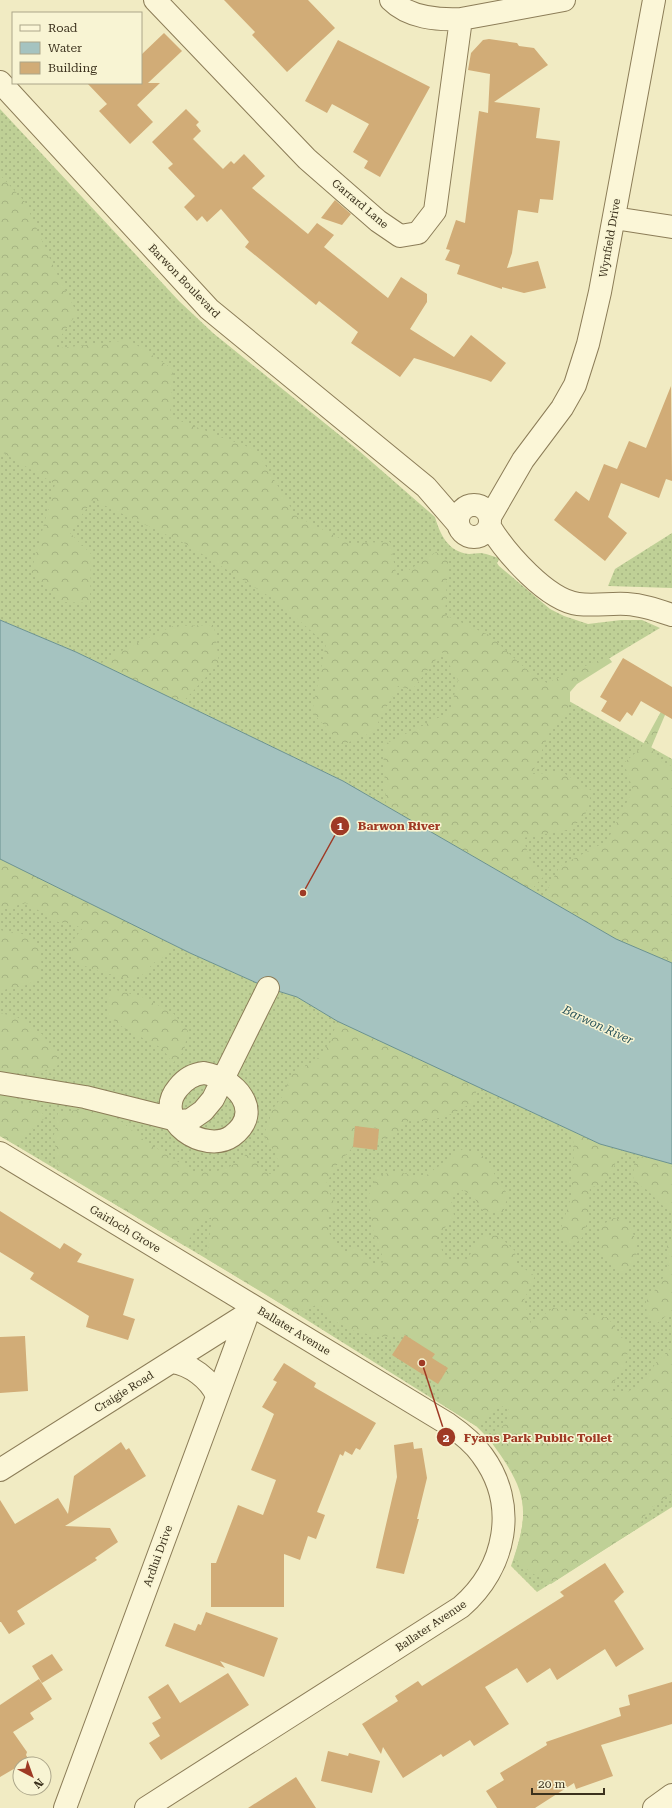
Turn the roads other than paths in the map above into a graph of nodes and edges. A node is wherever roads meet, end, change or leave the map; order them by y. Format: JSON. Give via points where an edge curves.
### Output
{"nodes":[{"id":1,"x":155,"y":0,"type":"edge"},
{"id":2,"x":391,"y":0,"type":"edge"},
{"id":3,"x":564,"y":0,"type":"edge"},
{"id":4,"x":654,"y":0,"type":"edge"},
{"id":5,"x":461,"y":19,"type":"junction"},
{"id":6,"x":0,"y":82,"type":"edge"},
{"id":7,"x":614,"y":218,"type":"junction"},
{"id":8,"x":672,"y":227,"type":"edge"},
{"id":9,"x":475,"y":519,"type":"junction"},
{"id":10,"x":672,"y":615,"type":"edge"},
{"id":11,"x":268,"y":988,"type":"dead end"},
{"id":12,"x":224,"y":1079,"type":"junction"},
{"id":13,"x":0,"y":1083,"type":"edge"},
{"id":14,"x":174,"y":1120,"type":"junction"},
{"id":15,"x":0,"y":1153,"type":"edge"},
{"id":16,"x":249,"y":1309,"type":"junction"},
{"id":17,"x":172,"y":1362,"type":"junction"},
{"id":18,"x":217,"y":1396,"type":"junction"},
{"id":19,"x":0,"y":1470,"type":"edge"},
{"id":20,"x":672,"y":1795,"type":"edge"},
{"id":21,"x":73,"y":1803,"type":"edge"},
{"id":22,"x":146,"y":1808,"type":"edge"},
{"id":23,"x":654,"y":1808,"type":"edge"}],
"edges":[{"from":1,"to":5,"type":"street","name":"Garrard Lane","via":[[307,160],[378,221],[400,236],[418,233],[435,211]]},
{"from":2,"to":5,"type":"street","via":[[413,14],[434,19]]},
{"from":3,"to":5,"type":"street"},
{"from":4,"to":7,"type":"street","name":"Wynfield Drive"},
{"from":6,"to":9,"type":"street","name":"Barwon Boulevard","via":[[209,309],[426,487]]},
{"from":7,"to":8,"type":"street"},
{"from":7,"to":9,"type":"street","name":"Wynfield Drive","via":[[588,344],[575,385],[562,408]]},
{"from":9,"to":10,"type":"street","name":"Barwon Boulevard","via":[[495,536],[525,570],[562,598],[577,604],[627,604],[649,607]]},
{"from":11,"to":12,"type":"street"},
{"from":12,"to":14,"type":"street","via":[[203,1111],[190,1120]]},
{"from":12,"to":14,"type":"street","via":[[204,1073],[184,1081],[172,1099],[170,1112]]},
{"from":12,"to":14,"type":"street","via":[[239,1091],[245,1101],[244,1123],[236,1133],[221,1141],[204,1140],[185,1130]]},
{"from":13,"to":14,"type":"street","via":[[85,1097]]},
{"from":15,"to":16,"type":"street","name":"Gairloch Grove"},
{"from":16,"to":17,"type":"street","name":"Craigie Road"},
{"from":16,"to":18,"type":"street","name":"Ardlui Drive"},
{"from":16,"to":22,"type":"street","name":"Ballater Avenue","via":[[432,1413],[462,1434],[481,1453],[497,1482],[503,1508],[502,1540],[488,1577],[461,1607]]},
{"from":17,"to":18,"type":"street","via":[[185,1365],[196,1372]]},
{"from":17,"to":19,"type":"street","name":"Craigie Road"},
{"from":18,"to":21,"type":"street","name":"Ardlui Drive"},
{"from":20,"to":23,"type":"street"}]}
